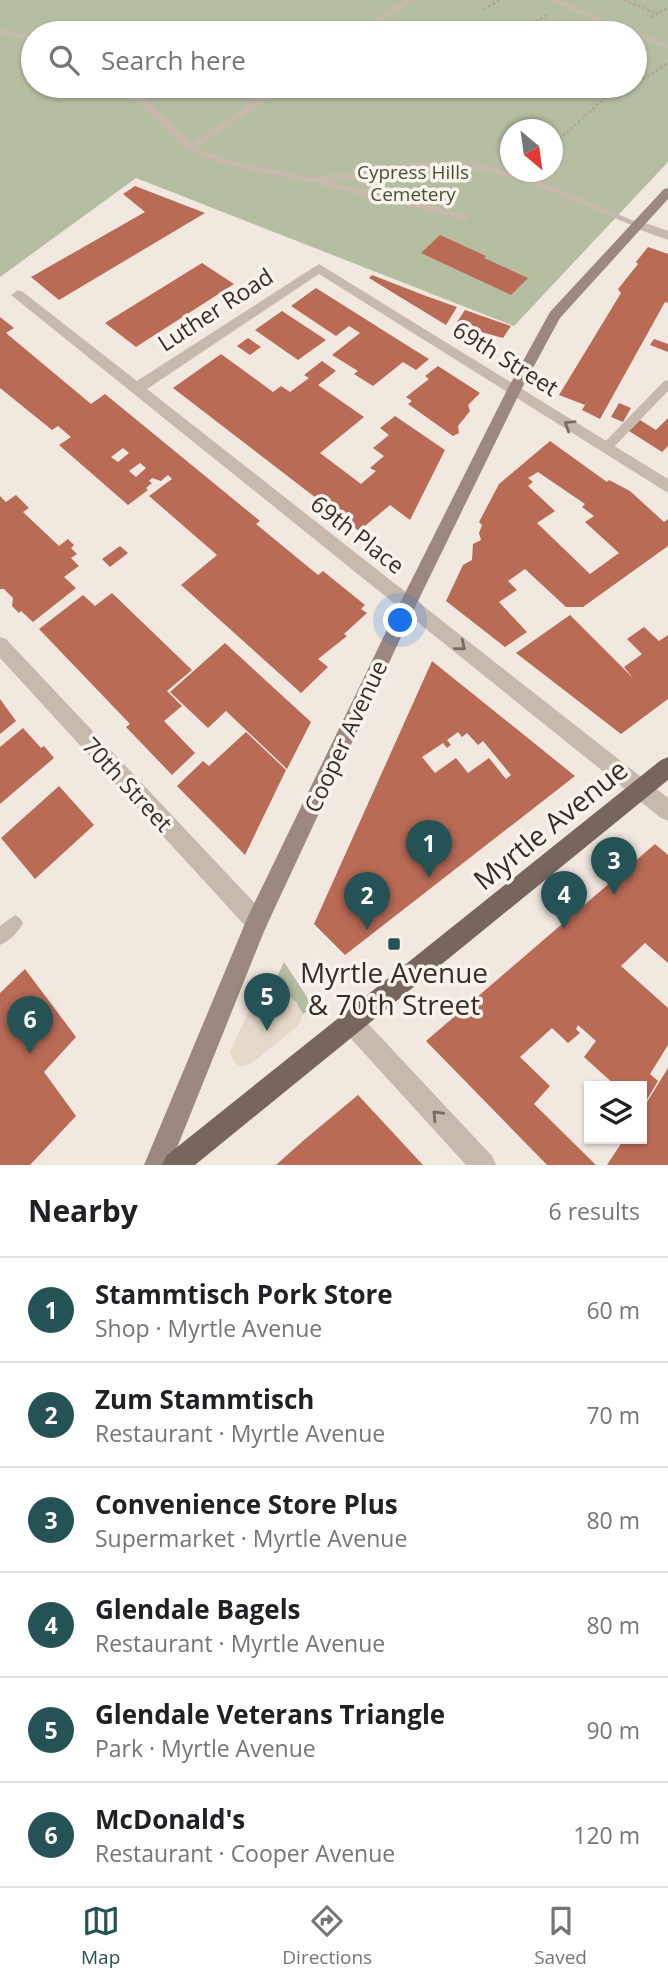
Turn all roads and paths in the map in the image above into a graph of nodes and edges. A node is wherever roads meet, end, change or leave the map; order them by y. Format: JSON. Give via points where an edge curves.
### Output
{"nodes":[{"id":1,"x":410,"y":0,"type":"edge"},
{"id":2,"x":500,"y":0,"type":"edge"},
{"id":3,"x":552,"y":0,"type":"edge"},
{"id":4,"x":624,"y":0,"type":"edge"},
{"id":5,"x":565,"y":5,"type":"junction"},
{"id":6,"x":668,"y":8,"type":"edge"},
{"id":7,"x":484,"y":9,"type":"dead end"},
{"id":8,"x":657,"y":14,"type":"junction"},
{"id":9,"x":651,"y":17,"type":"dead end"},
{"id":10,"x":378,"y":21,"type":"edge"},
{"id":11,"x":536,"y":21,"type":"edge"},
{"id":12,"x":602,"y":21,"type":"edge"},
{"id":13,"x":0,"y":31,"type":"edge"},
{"id":14,"x":21,"y":35,"type":"edge"},
{"id":15,"x":647,"y":39,"type":"edge"},
{"id":16,"x":668,"y":46,"type":"edge"},
{"id":17,"x":668,"y":63,"type":"edge"},
{"id":18,"x":647,"y":76,"type":"edge"},
{"id":19,"x":137,"y":98,"type":"edge"},
{"id":20,"x":264,"y":98,"type":"edge"},
{"id":21,"x":605,"y":98,"type":"edge"},
{"id":22,"x":563,"y":136,"type":"edge"},
{"id":23,"x":190,"y":148,"type":"junction"},
{"id":24,"x":309,"y":180,"type":"junction"},
{"id":25,"x":668,"y":192,"type":"edge"},
{"id":26,"x":466,"y":217,"type":"dead end"},
{"id":27,"x":637,"y":224,"type":"junction"},
{"id":28,"x":668,"y":236,"type":"edge"},
{"id":29,"x":319,"y":268,"type":"joint"},
{"id":30,"x":18,"y":295,"type":"dead end"},
{"id":31,"x":668,"y":384,"type":"edge"},
{"id":32,"x":136,"y":388,"type":"junction"},
{"id":33,"x":514,"y":390,"type":"junction"},
{"id":34,"x":606,"y":448,"type":"junction"},
{"id":35,"x":668,"y":487,"type":"edge"},
{"id":36,"x":408,"y":604,"type":"junction"},
{"id":37,"x":0,"y":645,"type":"edge"},
{"id":38,"x":668,"y":767,"type":"edge"},
{"id":39,"x":641,"y":790,"type":"junction"},
{"id":40,"x":668,"y":811,"type":"edge"},
{"id":41,"x":257,"y":922,"type":"junction"},
{"id":42,"x":15,"y":923,"type":"dead end"},
{"id":43,"x":0,"y":937,"type":"edge"},
{"id":44,"x":351,"y":1022,"type":"junction"},
{"id":45,"x":157,"y":1165,"type":"edge"},
{"id":46,"x":175,"y":1165,"type":"edge"},
{"id":47,"x":483,"y":1165,"type":"edge"}],
"edges":[{"from":1,"to":10,"type":"lane"},
{"from":2,"to":7,"type":"path"},
{"from":3,"to":5,"type":"lane"},
{"from":4,"to":8,"type":"path"},
{"from":5,"to":11,"type":"path"},
{"from":5,"to":12,"type":"lane"},
{"from":6,"to":8,"type":"path"},
{"from":8,"to":9,"type":"path"},
{"from":13,"to":14,"type":"lane"},
{"from":15,"to":16,"type":"lane"},
{"from":17,"to":18,"type":"path"},
{"from":19,"to":23,"type":"lane"},
{"from":20,"to":23,"type":"lane"},
{"from":21,"to":22,"type":"path"},
{"from":23,"to":24,"type":"lane","via":[[227,162]]},
{"from":24,"to":26,"type":"lane"},
{"from":24,"to":27,"type":"lane","via":[[366,176],[419,165],[477,168],[519,177]]},
{"from":25,"to":27,"type":"main road","name":"Cooper Avenue"},
{"from":27,"to":28,"type":"street"},
{"from":27,"to":33,"type":"main road","name":"Cooper Avenue","via":[[555,315]]},
{"from":29,"to":32,"type":"street","name":"Luther Road"},
{"from":29,"to":33,"type":"street","name":"69th Street"},
{"from":30,"to":32,"type":"street","name":"69th Place"},
{"from":31,"to":34,"type":"lane"},
{"from":32,"to":36,"type":"street","name":"69th Place"},
{"from":34,"to":33,"type":"street","name":"69th Street","one_way":true},
{"from":33,"to":36,"type":"main road","name":"Cooper Avenue"},
{"from":34,"to":35,"type":"street","name":"69th Street"},
{"from":36,"to":39,"type":"street","name":"69th Place","one_way":true},
{"from":36,"to":41,"type":"main road","name":"Cooper Avenue"},
{"from":37,"to":41,"type":"street","name":"70th Street"},
{"from":38,"to":39,"type":"main road","name":"Myrtle Avenue"},
{"from":39,"to":40,"type":"street","name":"69th Place"},
{"from":39,"to":44,"type":"main road","name":"Myrtle Avenue"},
{"from":41,"to":45,"type":"main road","name":"Cooper Avenue"},
{"from":42,"to":43,"type":"lane"},
{"from":44,"to":46,"type":"main road","name":"Myrtle Avenue"},
{"from":47,"to":44,"type":"street","one_way":true}]}
